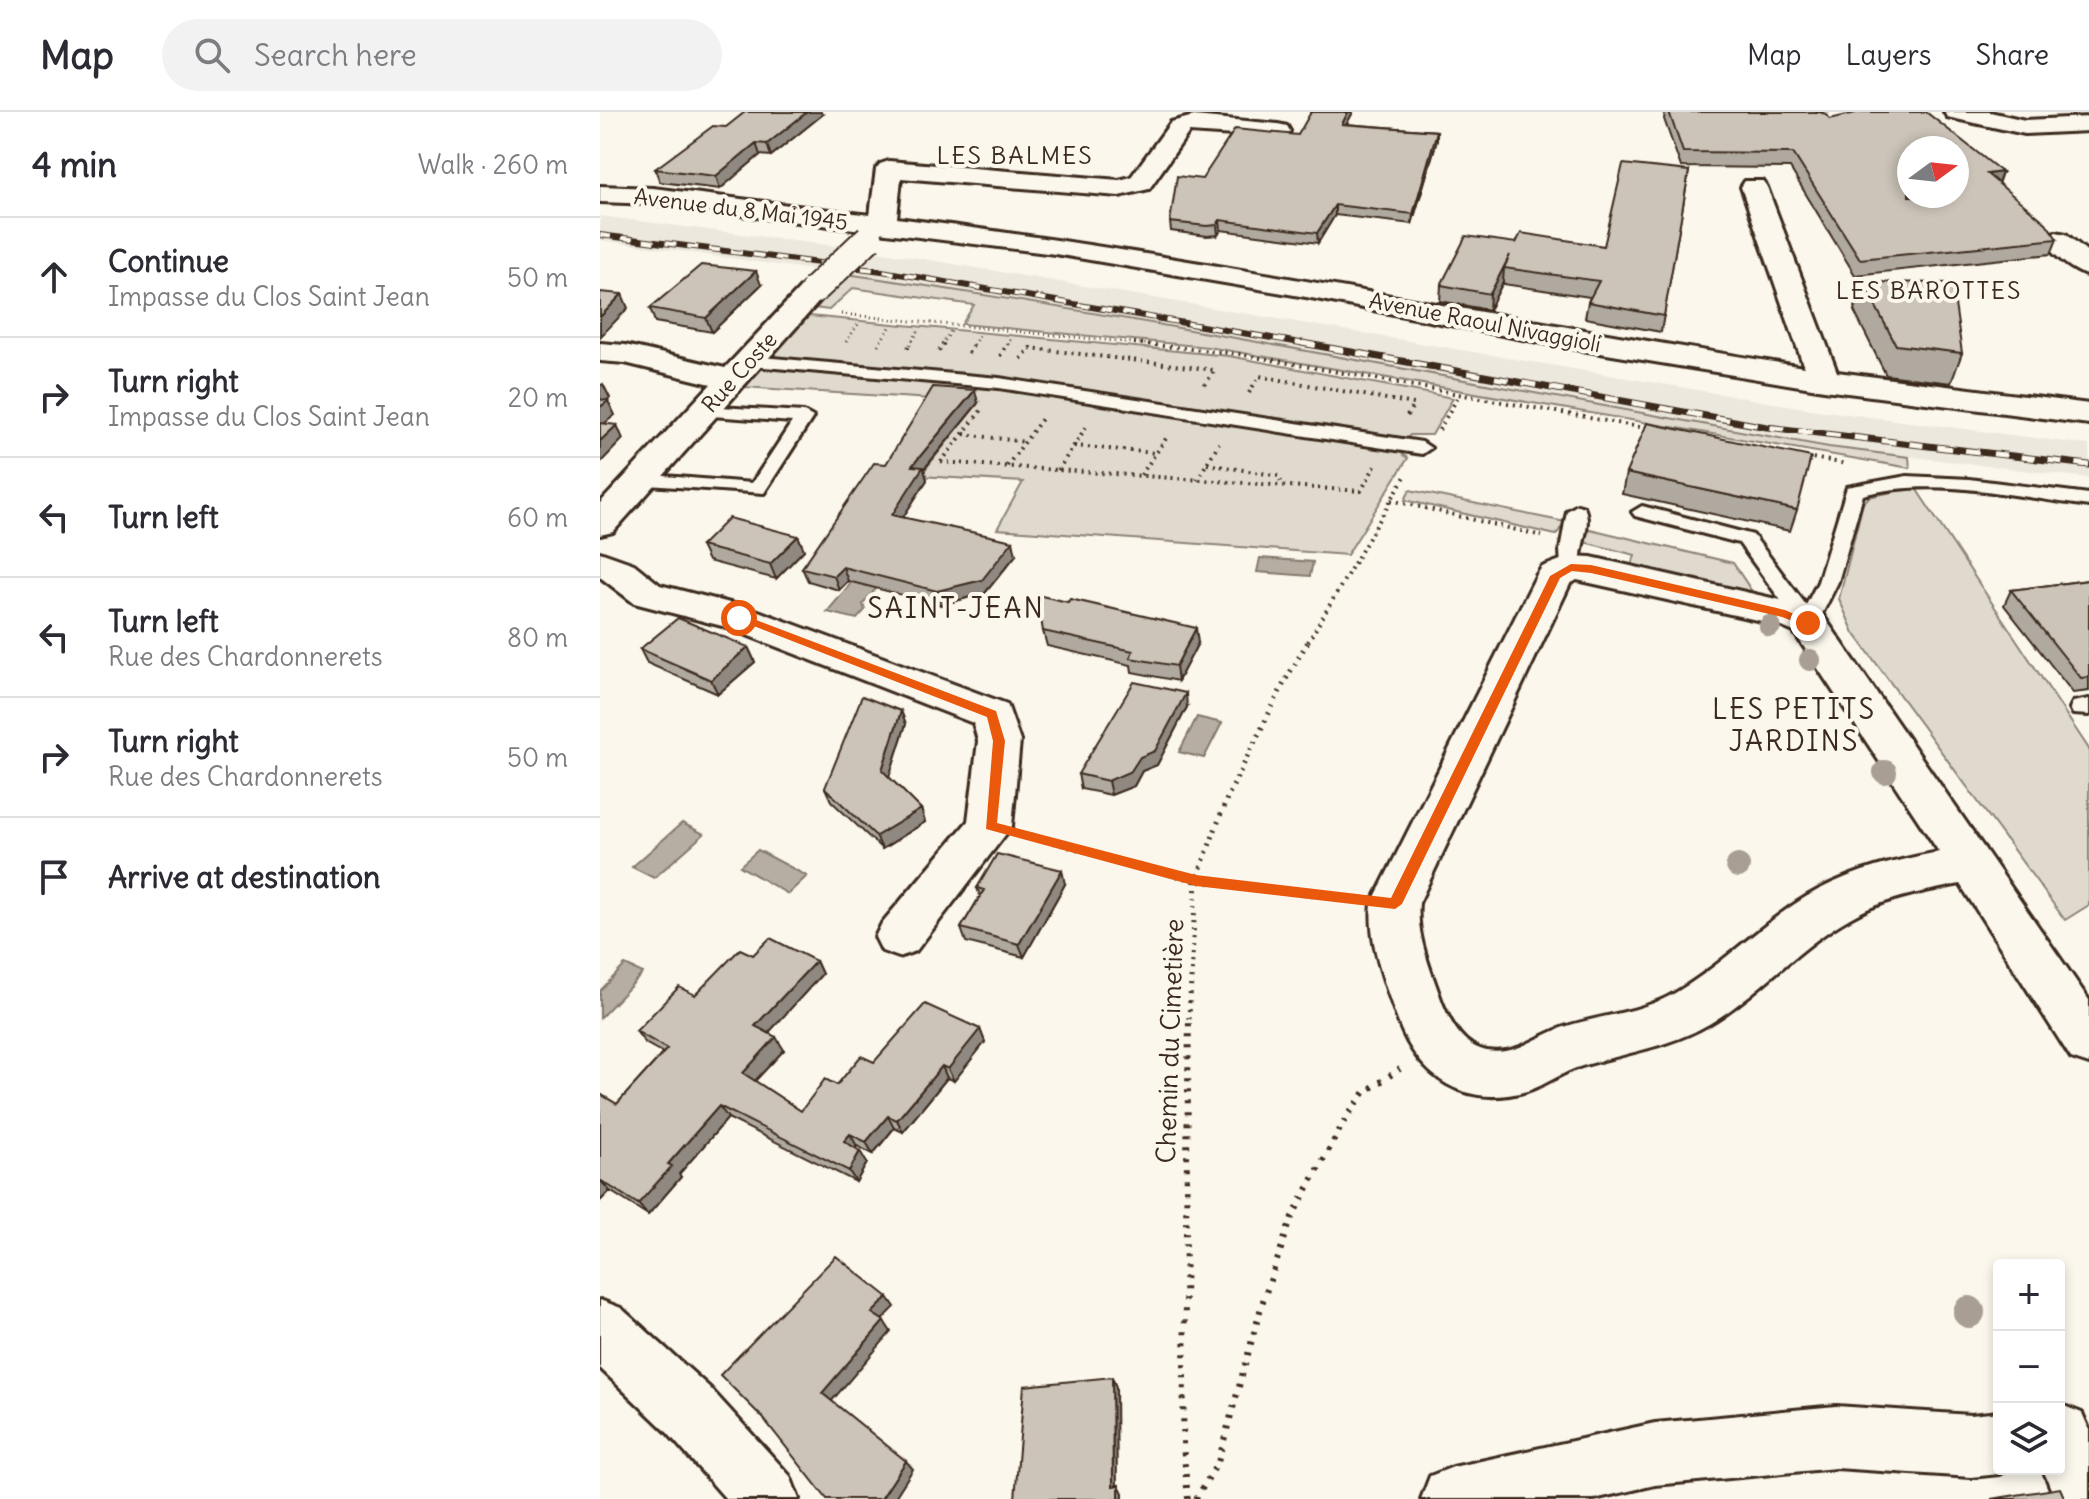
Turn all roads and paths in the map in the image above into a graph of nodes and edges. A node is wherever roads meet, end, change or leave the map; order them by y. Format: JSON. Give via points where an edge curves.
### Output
{"nodes":[{"id":1,"x":1873,"y":112,"type":"edge"},
{"id":2,"x":1956,"y":112,"type":"edge"},
{"id":3,"x":1823,"y":119,"type":"edge"},
{"id":4,"x":2089,"y":124,"type":"edge"},
{"id":5,"x":1278,"y":131,"type":"edge"},
{"id":6,"x":1754,"y":187,"type":"dead end"},
{"id":7,"x":600,"y":194,"type":"edge"},
{"id":8,"x":876,"y":232,"type":"junction"},
{"id":9,"x":2056,"y":240,"type":"edge"},
{"id":10,"x":2089,"y":267,"type":"edge"},
{"id":11,"x":805,"y":300,"type":"junction"},
{"id":12,"x":859,"y":323,"type":"dead end"},
{"id":13,"x":891,"y":326,"type":"dead end"},
{"id":14,"x":920,"y":328,"type":"dead end"},
{"id":15,"x":951,"y":331,"type":"dead end"},
{"id":16,"x":980,"y":334,"type":"dead end"},
{"id":17,"x":1012,"y":337,"type":"dead end"},
{"id":18,"x":841,"y":349,"type":"dead end"},
{"id":19,"x":600,"y":352,"type":"edge"},
{"id":20,"x":873,"y":352,"type":"dead end"},
{"id":21,"x":904,"y":354,"type":"dead end"},
{"id":22,"x":936,"y":357,"type":"dead end"},
{"id":23,"x":964,"y":359,"type":"dead end"},
{"id":24,"x":990,"y":361,"type":"dead end"},
{"id":25,"x":741,"y":370,"type":"junction"},
{"id":26,"x":1824,"y":380,"type":"junction"},
{"id":27,"x":1061,"y":394,"type":"junction"},
{"id":28,"x":1459,"y":395,"type":"junction"},
{"id":29,"x":704,"y":411,"type":"junction"},
{"id":30,"x":2089,"y":414,"type":"edge"},
{"id":31,"x":1663,"y":431,"type":"edge"},
{"id":32,"x":963,"y":434,"type":"dead end"},
{"id":33,"x":1025,"y":442,"type":"junction"},
{"id":34,"x":1389,"y":442,"type":"junction"},
{"id":35,"x":1074,"y":446,"type":"dead end"},
{"id":36,"x":1422,"y":448,"type":"junction"},
{"id":37,"x":1156,"y":453,"type":"dead end"},
{"id":38,"x":1804,"y":457,"type":"edge"},
{"id":39,"x":941,"y":462,"type":"dead end"},
{"id":40,"x":1207,"y":464,"type":"dead end"},
{"id":41,"x":1006,"y":467,"type":"junction"},
{"id":42,"x":640,"y":480,"type":"junction"},
{"id":43,"x":1874,"y":484,"type":"junction"},
{"id":44,"x":1282,"y":485,"type":"junction"},
{"id":45,"x":1391,"y":500,"type":"junction"},
{"id":46,"x":2089,"y":500,"type":"edge"},
{"id":47,"x":1577,"y":511,"type":"dead end"},
{"id":48,"x":1642,"y":512,"type":"dead end"},
{"id":49,"x":600,"y":524,"type":"edge"},
{"id":50,"x":1560,"y":561,"type":"junction"},
{"id":51,"x":600,"y":564,"type":"edge"},
{"id":52,"x":1808,"y":623,"type":"junction"},
{"id":53,"x":990,"y":826,"type":"junction"},
{"id":54,"x":1971,"y":864,"type":"junction"},
{"id":55,"x":1196,"y":881,"type":"junction"},
{"id":56,"x":1395,"y":904,"type":"junction"},
{"id":57,"x":899,"y":937,"type":"dead end"},
{"id":58,"x":2089,"y":1042,"type":"edge"},
{"id":59,"x":1434,"y":1046,"type":"junction"},
{"id":60,"x":600,"y":1329,"type":"edge"},
{"id":61,"x":2089,"y":1425,"type":"edge"},
{"id":62,"x":2065,"y":1434,"type":"edge"},
{"id":63,"x":1993,"y":1444,"type":"edge"},
{"id":64,"x":2065,"y":1448,"type":"edge"},
{"id":65,"x":767,"y":1499,"type":"edge"},
{"id":66,"x":1188,"y":1499,"type":"edge"},
{"id":67,"x":1196,"y":1499,"type":"edge"},
{"id":68,"x":1453,"y":1499,"type":"edge"},
{"id":69,"x":2087,"y":1499,"type":"edge"}],
"edges":[{"from":1,"to":3,"type":"street"},
{"from":2,"to":4,"type":"street","via":[[2025,127]]},
{"from":5,"to":8,"type":"street","via":[[1194,123],[1180,127],[1140,183],[1119,188],[889,169]]},
{"from":6,"to":26,"type":"street"},
{"from":7,"to":8,"type":"street","name":"Avenue du 8 Mai 1945","via":[[653,196]]},
{"from":8,"to":11,"type":"street","name":"Rue Coste","bridge":true},
{"from":8,"to":26,"type":"street","name":"Avenue Raoul Nivaggioli","via":[[1099,253]]},
{"from":9,"to":10,"type":"street"},
{"from":11,"to":25,"type":"street","name":"Rue Coste"},
{"from":11,"to":28,"type":"path","via":[[1204,349]]},
{"from":12,"to":18,"type":"path"},
{"from":13,"to":20,"type":"path"},
{"from":14,"to":21,"type":"path"},
{"from":15,"to":22,"type":"path"},
{"from":16,"to":23,"type":"path"},
{"from":17,"to":24,"type":"path"},
{"from":19,"to":25,"type":"street"},
{"from":25,"to":27,"type":"lane","via":[[999,383]]},
{"from":25,"to":29,"type":"street","name":"Rue Coste"},
{"from":26,"to":30,"type":"street","name":"Avenue Raoul Nivaggioli"},
{"from":27,"to":33,"type":"path"},
{"from":27,"to":34,"type":"lane"},
{"from":28,"to":31,"type":"path"},
{"from":28,"to":36,"type":"path","name":"Chemin du Cimetière","via":[[1434,440]]},
{"from":29,"to":42,"type":"street","name":"Rue Coste"},
{"from":29,"to":42,"type":"lane","via":[[804,417],[757,489]]},
{"from":32,"to":33,"type":"path"},
{"from":33,"to":41,"type":"path"},
{"from":34,"to":36,"type":"lane"},
{"from":34,"to":44,"type":"path","via":[[1361,491]]},
{"from":35,"to":37,"type":"path"},
{"from":36,"to":45,"type":"path","name":"Chemin du Cimetière"},
{"from":38,"to":43,"type":"path","via":[[1851,465]]},
{"from":39,"to":41,"type":"path"},
{"from":40,"to":44,"type":"path","via":[[1279,476]]},
{"from":41,"to":44,"type":"path"},
{"from":42,"to":49,"type":"street","name":"Rue Coste"},
{"from":43,"to":46,"type":"lane","via":[[1914,480]]},
{"from":43,"to":52,"type":"lane","via":[[1854,491],[1828,582]]},
{"from":45,"to":50,"type":"path"},
{"from":45,"to":55,"type":"path","name":"Chemin du Cimetière","via":[[1285,681],[1227,798]]},
{"from":47,"to":50,"type":"lane","via":[[1579,526]]},
{"from":48,"to":52,"type":"lane","via":[[1746,539]]},
{"from":50,"to":52,"type":"street"},
{"from":50,"to":56,"type":"street"},
{"from":51,"to":53,"type":"street","via":[[621,572],[647,594],[739,618],[992,714],[999,741]]},
{"from":52,"to":54,"type":"street"},
{"from":53,"to":55,"type":"path"},
{"from":53,"to":57,"type":"street"},
{"from":54,"to":58,"type":"street"},
{"from":54,"to":59,"type":"street","via":[[1854,893],[1728,985],[1655,1027],[1563,1049],[1502,1074],[1454,1063]]},
{"from":55,"to":56,"type":"path"},
{"from":55,"to":66,"type":"path","name":"Chemin du Cimetière","via":[[1186,1098],[1183,1445]]},
{"from":56,"to":59,"type":"street","via":[[1399,943]]},
{"from":59,"to":67,"type":"path","via":[[1365,1092],[1319,1165],[1292,1217],[1262,1304],[1218,1462]]},
{"from":60,"to":65,"type":"street","via":[[711,1433]]},
{"from":61,"to":62,"type":"street"},
{"from":63,"to":68,"type":"street","via":[[1836,1437],[1655,1454]]},
{"from":64,"to":69,"type":"street"}]}
